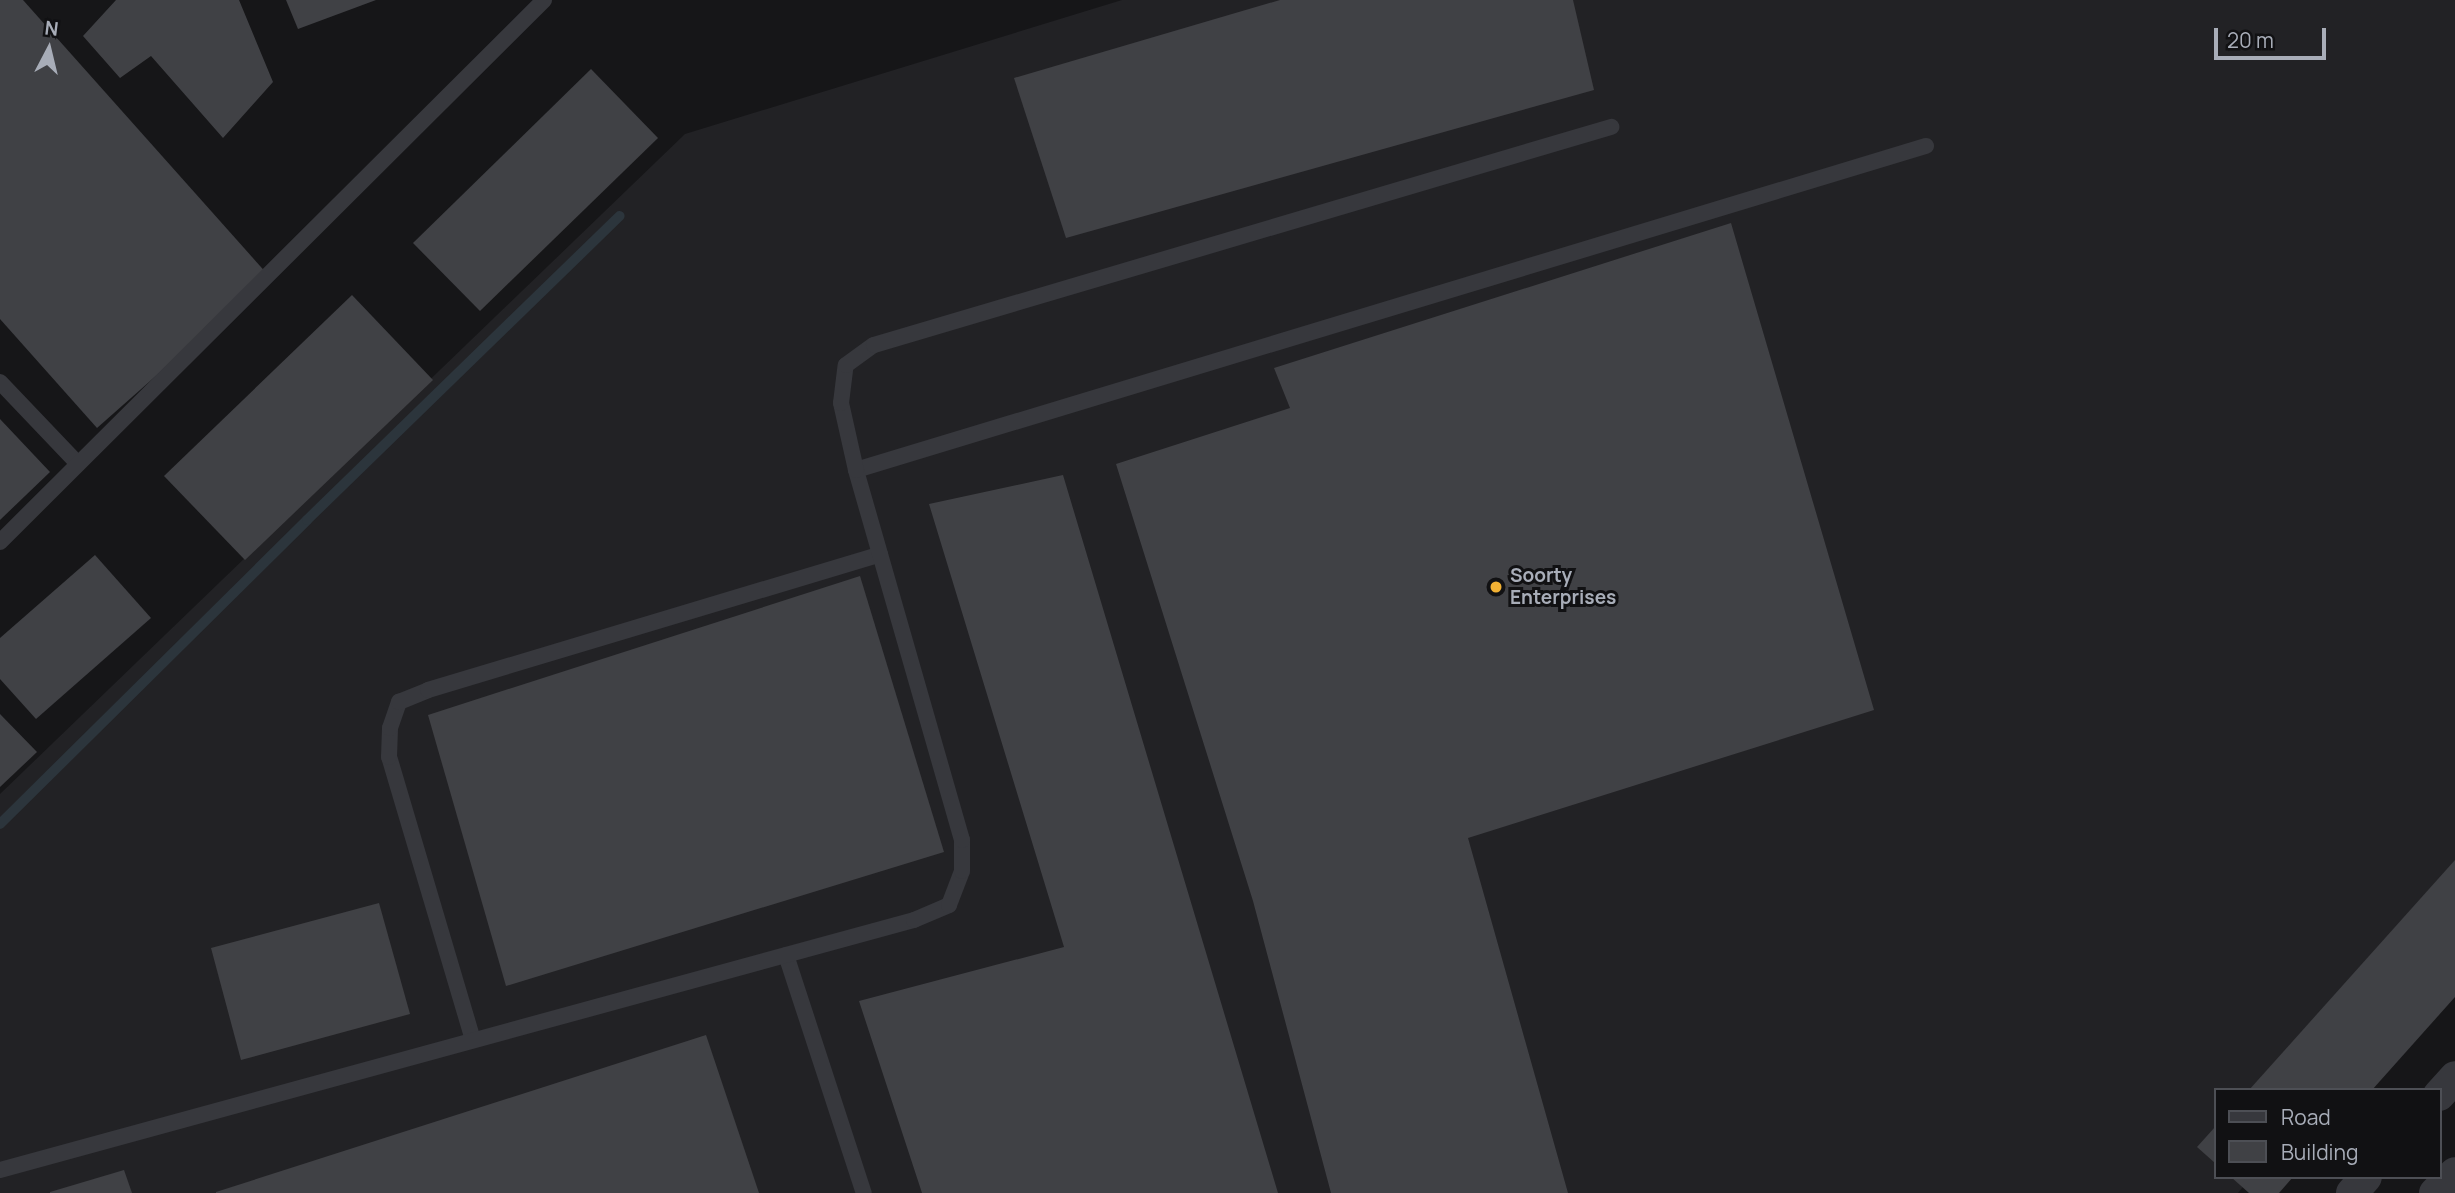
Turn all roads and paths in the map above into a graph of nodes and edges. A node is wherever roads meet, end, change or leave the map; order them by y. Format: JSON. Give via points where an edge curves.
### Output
{"nodes":[{"id":1,"x":544,"y":0,"type":"edge"},
{"id":2,"x":1611,"y":127,"type":"dead end"},
{"id":3,"x":1926,"y":146,"type":"dead end"},
{"id":4,"x":0,"y":382,"type":"edge"},
{"id":5,"x":78,"y":464,"type":"junction"},
{"id":6,"x":856,"y":471,"type":"junction"},
{"id":7,"x":0,"y":542,"type":"edge"},
{"id":8,"x":880,"y":554,"type":"junction"},
{"id":9,"x":786,"y":955,"type":"junction"},
{"id":10,"x":473,"y":1040,"type":"junction"},
{"id":11,"x":2455,"y":1077,"type":"edge"},
{"id":12,"x":2441,"y":1092,"type":"edge"},
{"id":13,"x":0,"y":1170,"type":"edge"},
{"id":14,"x":2455,"y":1173,"type":"edge"},
{"id":15,"x":2364,"y":1179,"type":"edge"},
{"id":16,"x":864,"y":1193,"type":"edge"},
{"id":17,"x":2351,"y":1193,"type":"edge"},
{"id":18,"x":2435,"y":1193,"type":"edge"}],
"edges":[{"from":1,"to":5,"type":"lane"},
{"from":2,"to":6,"type":"lane","via":[[874,345],[846,365],[841,403]]},
{"from":3,"to":6,"type":"lane"},
{"from":4,"to":5,"type":"lane"},
{"from":5,"to":7,"type":"lane"},
{"from":6,"to":8,"type":"lane"},
{"from":8,"to":9,"type":"lane","via":[[962,840],[962,872],[949,905],[914,920]]},
{"from":8,"to":10,"type":"lane","via":[[399,702],[390,729],[389,757]]},
{"from":9,"to":10,"type":"lane"},
{"from":9,"to":16,"type":"lane"},
{"from":10,"to":13,"type":"lane"},
{"from":11,"to":12,"type":"street"},
{"from":14,"to":18,"type":"street"},
{"from":15,"to":17,"type":"street"}]}
